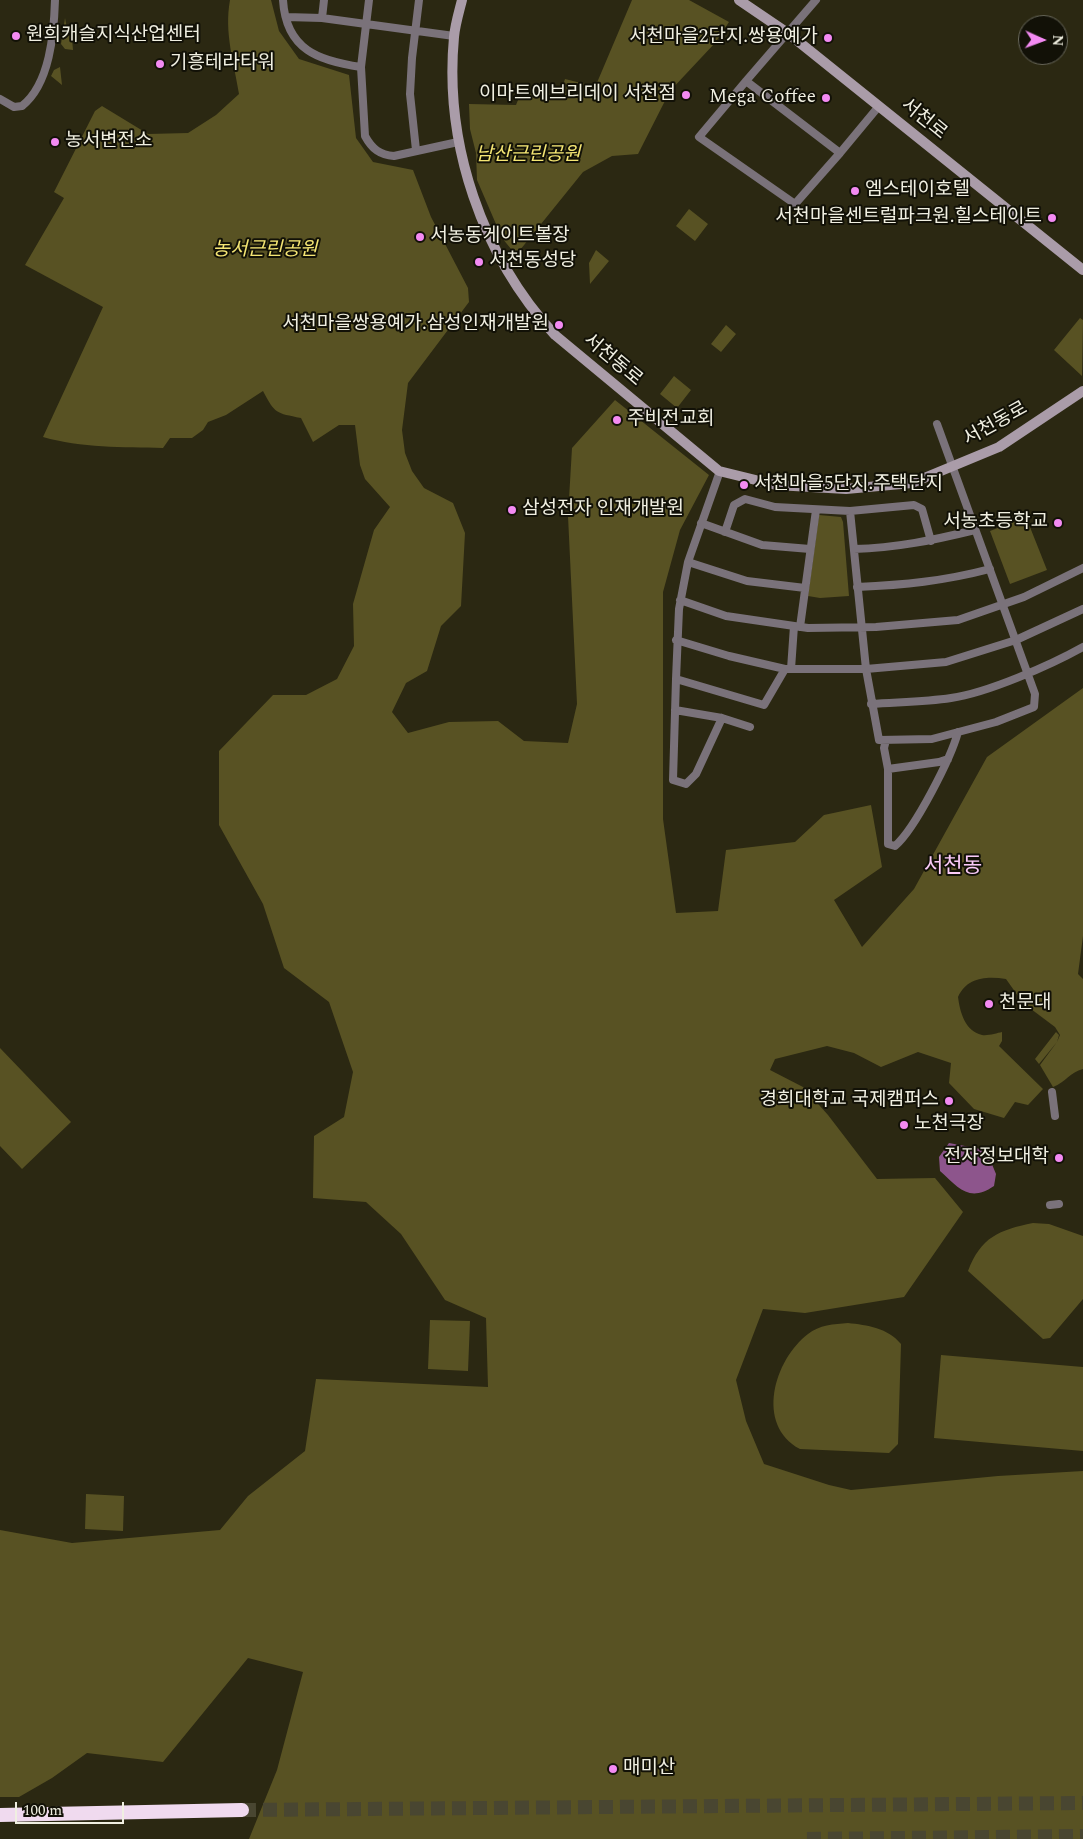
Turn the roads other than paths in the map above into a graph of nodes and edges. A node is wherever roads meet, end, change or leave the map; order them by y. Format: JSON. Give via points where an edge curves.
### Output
{"nodes":[{"id":1,"x":55,"y":0,"type":"edge"},
{"id":2,"x":283,"y":0,"type":"edge"},
{"id":3,"x":324,"y":0,"type":"edge"},
{"id":4,"x":369,"y":0,"type":"edge"},
{"id":5,"x":419,"y":0,"type":"edge"},
{"id":6,"x":462,"y":0,"type":"edge"},
{"id":7,"x":739,"y":0,"type":"edge"},
{"id":8,"x":816,"y":0,"type":"edge"},
{"id":9,"x":286,"y":17,"type":"junction"},
{"id":10,"x":322,"y":18,"type":"junction"},
{"id":11,"x":365,"y":24,"type":"junction"},
{"id":12,"x":414,"y":32,"type":"junction"},
{"id":13,"x":789,"y":34,"type":"junction"},
{"id":14,"x":454,"y":36,"type":"junction"},
{"id":15,"x":361,"y":68,"type":"junction"},
{"id":16,"x":746,"y":81,"type":"junction"},
{"id":17,"x":0,"y":99,"type":"edge"},
{"id":18,"x":879,"y":106,"type":"junction"},
{"id":19,"x":458,"y":142,"type":"junction"},
{"id":20,"x":416,"y":150,"type":"junction"},
{"id":21,"x":840,"y":153,"type":"junction"},
{"id":22,"x":1083,"y":270,"type":"edge"},
{"id":23,"x":1083,"y":391,"type":"edge"},
{"id":24,"x":937,"y":424,"type":"dead end"},
{"id":25,"x":952,"y":467,"type":"junction"},
{"id":26,"x":720,"y":471,"type":"junction"},
{"id":27,"x":816,"y":510,"type":"junction"},
{"id":28,"x":850,"y":511,"type":"junction"},
{"id":29,"x":701,"y":523,"type":"junction"},
{"id":30,"x":975,"y":530,"type":"junction"},
{"id":31,"x":725,"y":532,"type":"junction"},
{"id":32,"x":931,"y":541,"type":"junction"},
{"id":33,"x":854,"y":549,"type":"junction"},
{"id":34,"x":810,"y":550,"type":"junction"},
{"id":35,"x":688,"y":562,"type":"junction"},
{"id":36,"x":1083,"y":568,"type":"edge"},
{"id":37,"x":990,"y":569,"type":"junction"},
{"id":38,"x":857,"y":587,"type":"junction"},
{"id":39,"x":805,"y":588,"type":"junction"},
{"id":40,"x":680,"y":600,"type":"junction"},
{"id":41,"x":1003,"y":604,"type":"junction"},
{"id":42,"x":1083,"y":609,"type":"edge"},
{"id":43,"x":797,"y":626,"type":"junction"},
{"id":44,"x":861,"y":628,"type":"junction"},
{"id":45,"x":676,"y":640,"type":"junction"},
{"id":46,"x":1016,"y":640,"type":"junction"},
{"id":47,"x":1083,"y":647,"type":"edge"},
{"id":48,"x":788,"y":669,"type":"junction"},
{"id":49,"x":866,"y":669,"type":"junction"},
{"id":50,"x":1027,"y":673,"type":"junction"},
{"id":51,"x":676,"y":679,"type":"junction"},
{"id":52,"x":871,"y":704,"type":"junction"},
{"id":53,"x":675,"y":710,"type":"junction"},
{"id":54,"x":722,"y":718,"type":"junction"},
{"id":55,"x":750,"y":727,"type":"dead end"},
{"id":56,"x":958,"y":732,"type":"junction"},
{"id":57,"x":886,"y":740,"type":"junction"},
{"id":58,"x":948,"y":759,"type":"junction"},
{"id":59,"x":888,"y":769,"type":"junction"},
{"id":60,"x":1052,"y":1092,"type":"dead end"},
{"id":61,"x":1055,"y":1116,"type":"dead end"},
{"id":62,"x":1060,"y":1204,"type":"dead end"},
{"id":63,"x":1050,"y":1206,"type":"dead end"},
{"id":64,"x":242,"y":1810,"type":"tunnel mouth"},
{"id":65,"x":0,"y":1815,"type":"edge"}],
"edges":[{"from":1,"to":17,"type":"street","via":[[49,51],[35,92],[18,108]]},
{"from":2,"to":9,"type":"street"},
{"from":3,"to":10,"type":"street"},
{"from":4,"to":11,"type":"street"},
{"from":5,"to":12,"type":"street"},
{"from":6,"to":14,"type":"street","name":"서천동로"},
{"from":7,"to":13,"type":"street","name":"서천로"},
{"from":8,"to":13,"type":"street"},
{"from":9,"to":10,"type":"street"},
{"from":9,"to":15,"type":"street","via":[[292,35],[311,54]]},
{"from":10,"to":11,"type":"street"},
{"from":11,"to":12,"type":"street"},
{"from":11,"to":15,"type":"street"},
{"from":12,"to":14,"type":"street"},
{"from":12,"to":20,"type":"street","via":[[410,94]]},
{"from":13,"to":16,"type":"street"},
{"from":13,"to":18,"type":"street","name":"서천로"},
{"from":14,"to":19,"type":"street","name":"서천동로"},
{"from":15,"to":20,"type":"street","via":[[365,136],[369,144],[385,155]]},
{"from":16,"to":21,"type":"street"},
{"from":16,"to":21,"type":"street","via":[[699,137],[795,204]]},
{"from":18,"to":21,"type":"street"},
{"from":18,"to":22,"type":"street","name":"서천로"},
{"from":19,"to":20,"type":"street"},
{"from":19,"to":26,"type":"street","name":"서천동로","via":[[481,217],[535,313],[572,350]]},
{"from":23,"to":25,"type":"street","name":"서천동로","via":[[999,447]]},
{"from":24,"to":25,"type":"street"},
{"from":25,"to":26,"type":"street","name":"서천동로","via":[[912,483],[838,489],[776,486]]},
{"from":25,"to":30,"type":"street"},
{"from":26,"to":29,"type":"street"},
{"from":27,"to":28,"type":"street"},
{"from":27,"to":31,"type":"street","via":[[775,507],[744,499],[734,505]]},
{"from":27,"to":34,"type":"street"},
{"from":28,"to":32,"type":"street","via":[[914,505],[922,509]]},
{"from":28,"to":33,"type":"street"},
{"from":29,"to":31,"type":"street"},
{"from":29,"to":35,"type":"street"},
{"from":30,"to":32,"type":"street"},
{"from":30,"to":37,"type":"street"},
{"from":31,"to":34,"type":"street","via":[[762,545]]},
{"from":32,"to":33,"type":"street"},
{"from":33,"to":38,"type":"street"},
{"from":34,"to":39,"type":"street"},
{"from":35,"to":39,"type":"street","via":[[747,581]]},
{"from":35,"to":40,"type":"street"},
{"from":36,"to":41,"type":"street"},
{"from":37,"to":38,"type":"street","via":[[950,580]]},
{"from":37,"to":41,"type":"street"},
{"from":38,"to":44,"type":"street"},
{"from":39,"to":43,"type":"street"},
{"from":40,"to":43,"type":"street","via":[[726,616]]},
{"from":40,"to":45,"type":"street"},
{"from":41,"to":44,"type":"street","via":[[958,620]]},
{"from":41,"to":46,"type":"street"},
{"from":42,"to":46,"type":"street"},
{"from":43,"to":44,"type":"street"},
{"from":43,"to":48,"type":"street"},
{"from":44,"to":49,"type":"street"},
{"from":45,"to":48,"type":"street"},
{"from":45,"to":51,"type":"street"},
{"from":46,"to":49,"type":"street","via":[[946,662]]},
{"from":46,"to":50,"type":"street"},
{"from":47,"to":50,"type":"street"},
{"from":48,"to":49,"type":"street"},
{"from":48,"to":51,"type":"street","via":[[764,705]]},
{"from":49,"to":52,"type":"street"},
{"from":50,"to":52,"type":"street","via":[[953,698]]},
{"from":50,"to":56,"type":"street","via":[[1035,694],[1034,707]]},
{"from":51,"to":53,"type":"street"},
{"from":52,"to":57,"type":"street","via":[[879,740]]},
{"from":53,"to":54,"type":"street"},
{"from":53,"to":54,"type":"street","via":[[673,780],[686,784],[696,774]]},
{"from":54,"to":55,"type":"street"},
{"from":56,"to":57,"type":"street","via":[[932,739]]},
{"from":56,"to":58,"type":"street"},
{"from":57,"to":59,"type":"street","via":[[884,748]]},
{"from":58,"to":59,"type":"street"},
{"from":58,"to":59,"type":"street","via":[[914,822],[896,846],[888,844]]},
{"from":60,"to":61,"type":"street"},
{"from":62,"to":63,"type":"street"},
{"from":64,"to":65,"type":"highway"}]}
